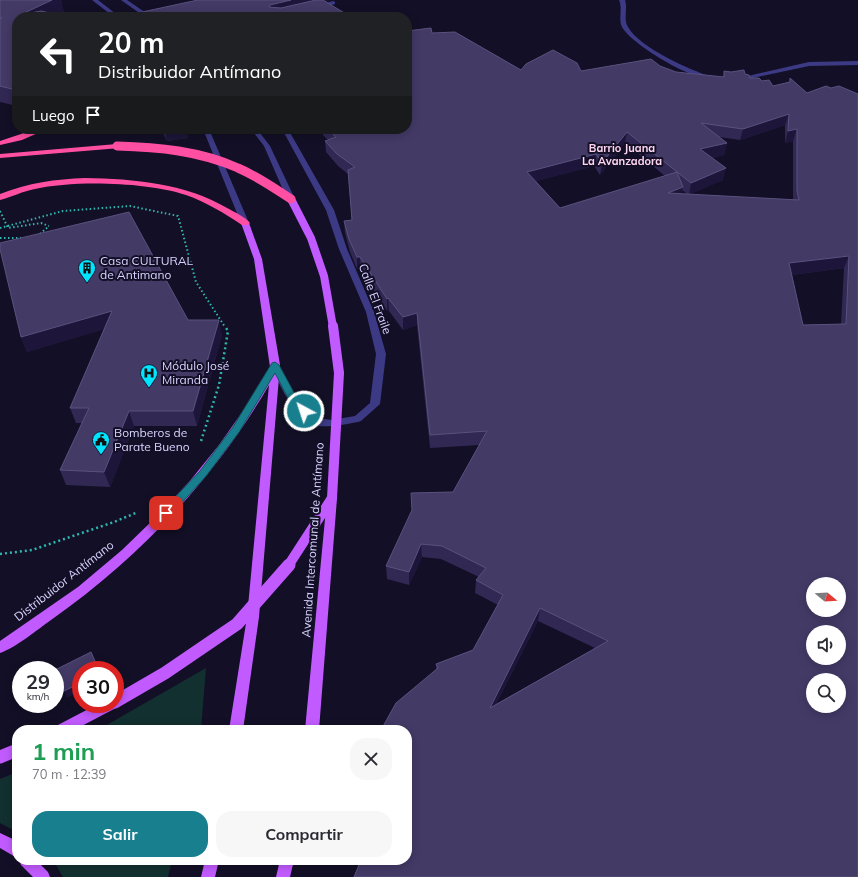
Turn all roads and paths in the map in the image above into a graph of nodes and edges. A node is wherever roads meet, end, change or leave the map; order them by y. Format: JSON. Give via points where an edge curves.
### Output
{"nodes":[{"id":1,"x":96,"y":0,"type":"edge"},
{"id":2,"x":124,"y":0,"type":"edge"},
{"id":3,"x":622,"y":0,"type":"edge"},
{"id":4,"x":333,"y":2,"type":"dead end"},
{"id":5,"x":311,"y":8,"type":"edge"},
{"id":6,"x":111,"y":12,"type":"edge"},
{"id":7,"x":142,"y":12,"type":"edge"},
{"id":8,"x":858,"y":63,"type":"edge"},
{"id":9,"x":716,"y":79,"type":"edge"},
{"id":10,"x":728,"y":80,"type":"edge"},
{"id":11,"x":30,"y":134,"type":"edge"},
{"id":12,"x":208,"y":134,"type":"edge"},
{"id":13,"x":258,"y":134,"type":"edge"},
{"id":14,"x":288,"y":134,"type":"edge"},
{"id":15,"x":0,"y":143,"type":"edge"},
{"id":16,"x":0,"y":156,"type":"edge"},
{"id":17,"x":0,"y":197,"type":"edge"},
{"id":18,"x":291,"y":199,"type":"junction"},
{"id":19,"x":0,"y":211,"type":"edge"},
{"id":20,"x":245,"y":223,"type":"junction"},
{"id":21,"x":0,"y":228,"type":"edge"},
{"id":22,"x":34,"y":235,"type":"edge"},
{"id":23,"x":26,"y":237,"type":"edge"},
{"id":24,"x":0,"y":238,"type":"edge"},
{"id":25,"x":275,"y":365,"type":"junction"},
{"id":26,"x":200,"y":444,"type":"dead end"},
{"id":27,"x":332,"y":498,"type":"junction"},
{"id":28,"x":140,"y":511,"type":"dead end"},
{"id":29,"x":0,"y":554,"type":"edge"},
{"id":30,"x":0,"y":648,"type":"edge"},
{"id":31,"x":124,"y":697,"type":"edge"},
{"id":32,"x":94,"y":713,"type":"edge"},
{"id":33,"x":71,"y":725,"type":"edge"},
{"id":34,"x":237,"y":725,"type":"edge"},
{"id":35,"x":312,"y":725,"type":"edge"},
{"id":36,"x":12,"y":752,"type":"edge"},
{"id":37,"x":0,"y":757,"type":"edge"},
{"id":38,"x":0,"y":840,"type":"edge"},
{"id":39,"x":12,"y":846,"type":"edge"},
{"id":40,"x":31,"y":865,"type":"edge"},
{"id":41,"x":211,"y":865,"type":"edge"},
{"id":42,"x":285,"y":865,"type":"edge"},
{"id":43,"x":43,"y":877,"type":"edge"},
{"id":44,"x":208,"y":877,"type":"edge"},
{"id":45,"x":283,"y":877,"type":"edge"}],
"edges":[{"from":1,"to":6,"type":"street"},
{"from":2,"to":7,"type":"street"},
{"from":3,"to":9,"type":"street","via":[[622,22],[633,38],[681,68]]},
{"from":4,"to":5,"type":"street"},
{"from":8,"to":10,"type":"street","via":[[809,64]]},
{"from":11,"to":15,"type":"highway"},
{"from":12,"to":20,"type":"street"},
{"from":13,"to":18,"type":"street","name":"Avenida Intercomunal de Antímano","via":[[267,146]]},
{"from":14,"to":25,"type":"street","name":"Calle El Fraile","via":[[330,210],[343,249],[370,312],[381,354],[375,404],[358,419],[332,423],[313,420],[294,402]]},
{"from":16,"to":18,"type":"highway","bridge":true,"via":[[118,146],[197,153],[231,164]]},
{"from":17,"to":20,"type":"highway","via":[[42,184],[83,180],[161,186],[194,195]]},
{"from":18,"to":27,"type":"main road","name":"Avenida Intercomunal de Antímano","bridge":true,"via":[[311,238],[324,276],[332,316],[339,373]]},
{"from":19,"to":22,"type":"path","bridge":true,"via":[[8,228],[41,223],[49,226],[42,234]]},
{"from":20,"to":25,"type":"main road","via":[[258,259]]},
{"from":21,"to":26,"type":"path","via":[[63,210],[130,206],[178,216],[196,282],[228,331],[219,385]]},
{"from":23,"to":24,"type":"path"},
{"from":25,"to":30,"type":"main road","name":"Distribuidor Antímano","via":[[232,436],[158,523],[107,570],[50,615]]},
{"from":25,"to":34,"type":"main road","via":[[253,617]]},
{"from":27,"to":31,"type":"main road","bridge":true,"via":[[286,570],[237,624],[166,673]]},
{"from":27,"to":35,"type":"main road","name":"Avenida Intercomunal de Antímano"},
{"from":28,"to":29,"type":"path","via":[[32,550]]},
{"from":32,"to":33,"type":"main road"},
{"from":36,"to":37,"type":"main road","bridge":true},
{"from":38,"to":39,"type":"main road"},
{"from":40,"to":43,"type":"main road"},
{"from":41,"to":44,"type":"main road"},
{"from":42,"to":45,"type":"main road"}]}
